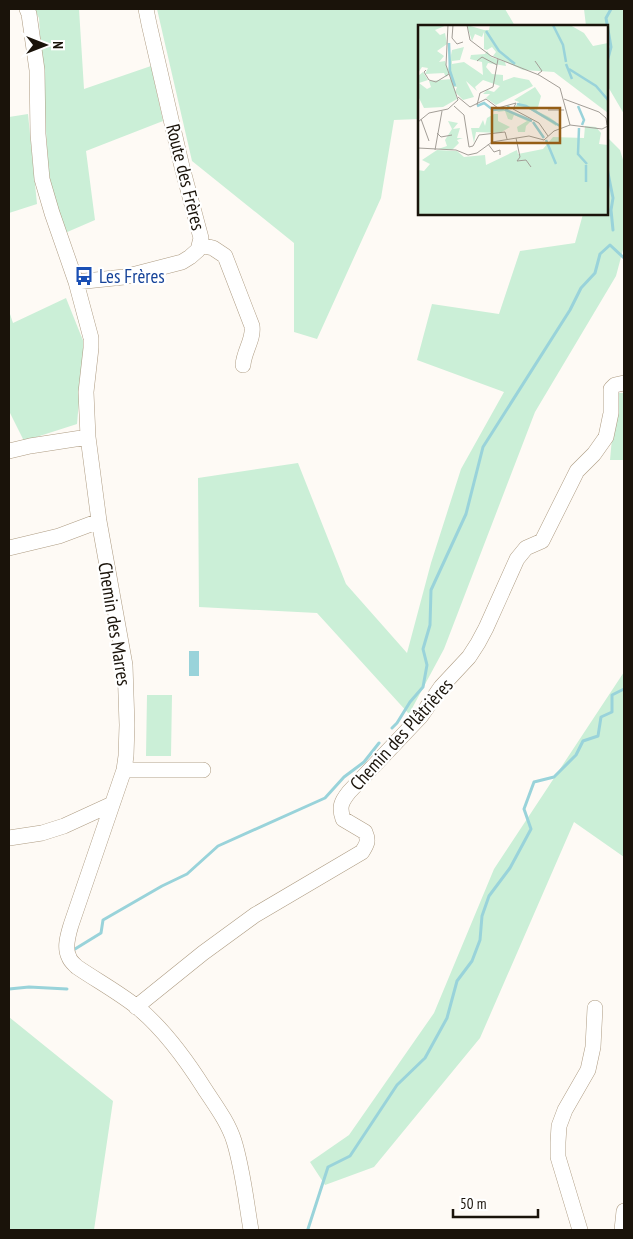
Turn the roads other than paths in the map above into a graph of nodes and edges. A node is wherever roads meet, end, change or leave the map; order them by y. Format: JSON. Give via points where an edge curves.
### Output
{"nodes":[{"id":1,"x":27,"y":9,"type":"edge"},
{"id":2,"x":146,"y":9,"type":"edge"},
{"id":3,"x":200,"y":245,"type":"junction"},
{"id":4,"x":76,"y":282,"type":"junction"},
{"id":5,"x":243,"y":365,"type":"dead end"},
{"id":6,"x":624,"y":383,"type":"edge"},
{"id":7,"x":88,"y":436,"type":"junction"},
{"id":8,"x":9,"y":451,"type":"edge"},
{"id":9,"x":99,"y":521,"type":"junction"},
{"id":10,"x":9,"y":548,"type":"edge"},
{"id":11,"x":124,"y":770,"type":"junction"},
{"id":12,"x":203,"y":770,"type":"dead end"},
{"id":13,"x":112,"y":804,"type":"junction"},
{"id":14,"x":9,"y":838,"type":"edge"},
{"id":15,"x":136,"y":1007,"type":"junction"},
{"id":16,"x":595,"y":1008,"type":"dead end"},
{"id":17,"x":624,"y":1211,"type":"edge"},
{"id":18,"x":252,"y":1230,"type":"edge"},
{"id":19,"x":580,"y":1230,"type":"edge"},
{"id":20,"x":622,"y":1230,"type":"edge"}],
"edges":[{"from":1,"to":4,"type":"street","name":"Chemin des Marres","via":[[37,70],[42,179]]},
{"from":2,"to":3,"type":"street","name":"Route des Frères","via":[[201,238]]},
{"from":3,"to":4,"type":"street","name":"Route des Frères","via":[[182,262],[124,277]]},
{"from":3,"to":5,"type":"street","via":[[225,256],[252,326]]},
{"from":4,"to":7,"type":"street","name":"Chemin des Marres","via":[[92,348],[86,392]]},
{"from":6,"to":15,"type":"street","name":"Chemin des Plâtrières","via":[[611,389],[606,437],[578,471],[542,541],[526,548],[517,559],[478,644],[422,716],[342,800],[340,810],[343,819],[366,832],[367,845],[362,852],[242,923]]},
{"from":7,"to":8,"type":"street"},
{"from":7,"to":9,"type":"street","name":"Chemin des Marres"},
{"from":9,"to":10,"type":"street","via":[[59,536]]},
{"from":9,"to":11,"type":"street","name":"Chemin des Marres","via":[[125,666],[127,725]]},
{"from":11,"to":12,"type":"street"},
{"from":11,"to":13,"type":"street","name":"Chemin des Marres"},
{"from":13,"to":14,"type":"street","via":[[64,826]]},
{"from":13,"to":15,"type":"street","name":"Chemin des Marres","via":[[71,925],[67,952],[77,967]]},
{"from":15,"to":18,"type":"street","name":"Chemin des Marres","via":[[188,1062],[227,1126],[234,1141]]},
{"from":16,"to":19,"type":"street","via":[[588,1070],[565,1110],[558,1142],[558,1157]]},
{"from":17,"to":20,"type":"street"}]}
